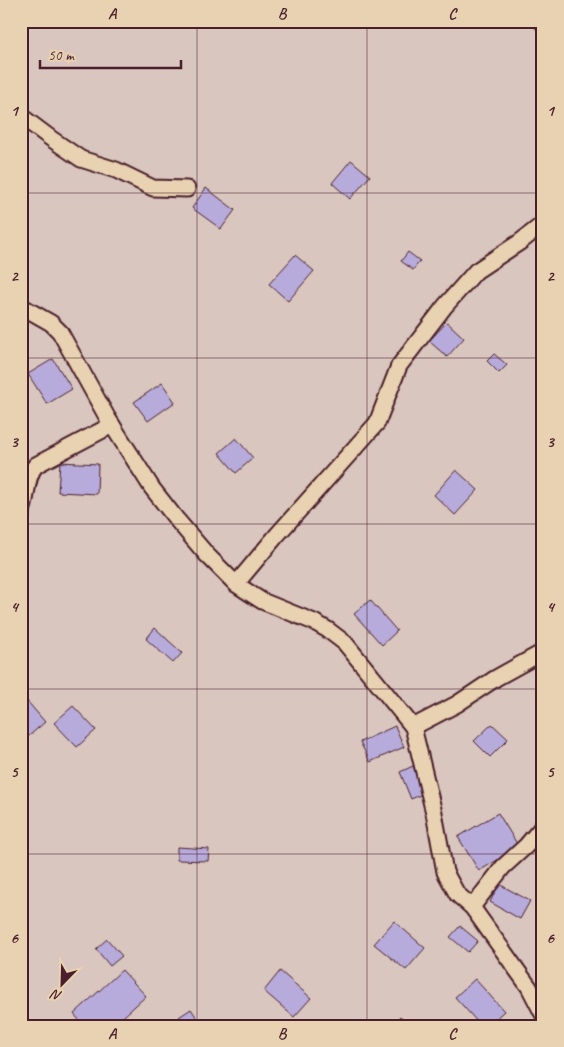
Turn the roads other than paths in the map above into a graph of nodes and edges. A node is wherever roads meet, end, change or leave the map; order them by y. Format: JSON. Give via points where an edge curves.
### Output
{"nodes":[{"id":1,"x":21,"y":116,"type":"edge"},
{"id":2,"x":187,"y":189,"type":"dead end"},
{"id":3,"x":543,"y":224,"type":"edge"},
{"id":4,"x":21,"y":306,"type":"edge"},
{"id":5,"x":112,"y":425,"type":"junction"},
{"id":6,"x":21,"y":514,"type":"edge"},
{"id":7,"x":236,"y":584,"type":"junction"},
{"id":8,"x":543,"y":652,"type":"edge"},
{"id":9,"x":413,"y":727,"type":"junction"},
{"id":10,"x":543,"y":826,"type":"edge"},
{"id":11,"x":472,"y":907,"type":"junction"},
{"id":12,"x":543,"y":1014,"type":"edge"}],
"edges":[{"from":1,"to":2,"type":"street","via":[[81,159],[116,170],[153,188]]},
{"from":3,"to":7,"type":"street","via":[[476,270],[445,306],[399,366],[377,423]]},
{"from":4,"to":5,"type":"street","via":[[60,332]]},
{"from":5,"to":6,"type":"street","via":[[36,465],[32,469]]},
{"from":5,"to":7,"type":"street","via":[[152,488],[207,555]]},
{"from":7,"to":9,"type":"street","via":[[262,600],[314,622],[345,643]]},
{"from":8,"to":9,"type":"street"},
{"from":9,"to":11,"type":"street","via":[[446,872],[456,894]]},
{"from":10,"to":11,"type":"street"},
{"from":11,"to":12,"type":"street","via":[[529,987]]}]}
